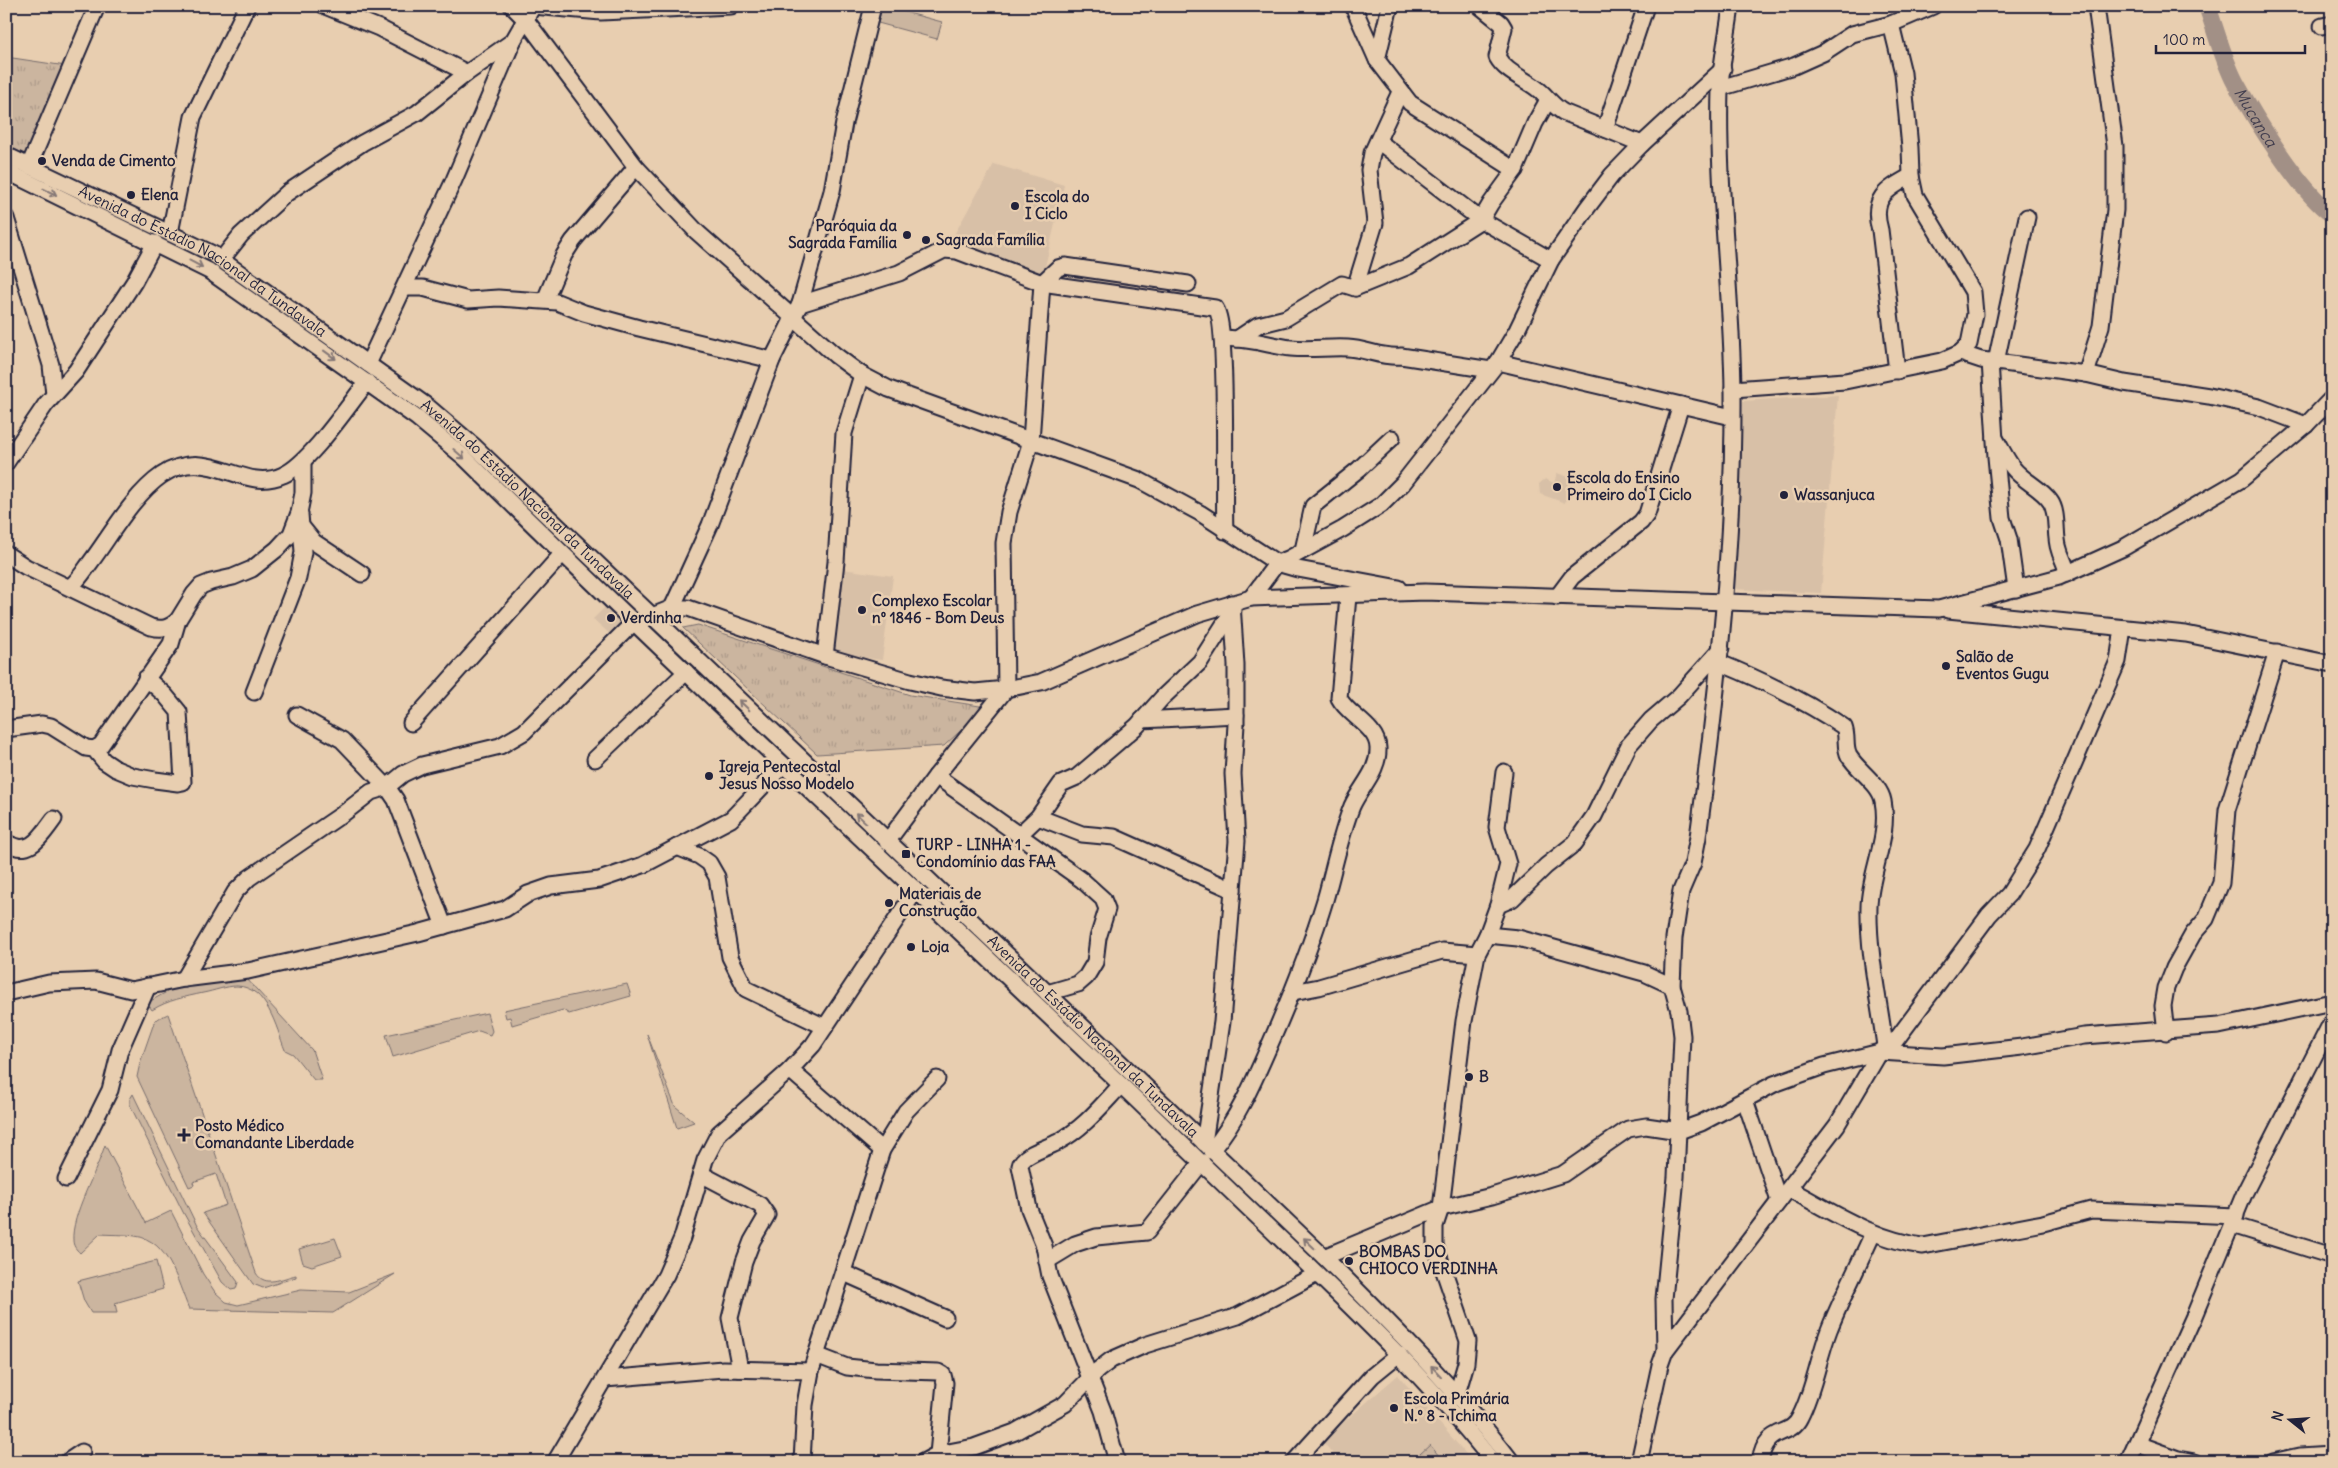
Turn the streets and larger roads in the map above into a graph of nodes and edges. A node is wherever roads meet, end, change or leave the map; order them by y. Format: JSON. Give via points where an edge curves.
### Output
{"nodes":[{"id":1,"x":97,"y":6,"type":"edge"},
{"id":2,"x":247,"y":6,"type":"edge"},
{"id":3,"x":324,"y":6,"type":"edge"},
{"id":4,"x":512,"y":6,"type":"edge"},
{"id":5,"x":731,"y":6,"type":"edge"},
{"id":6,"x":874,"y":6,"type":"edge"},
{"id":7,"x":1353,"y":6,"type":"edge"},
{"id":8,"x":1390,"y":6,"type":"edge"},
{"id":9,"x":1480,"y":6,"type":"edge"},
{"id":10,"x":1646,"y":6,"type":"edge"},
{"id":11,"x":1731,"y":6,"type":"edge"},
{"id":12,"x":1934,"y":6,"type":"edge"},
{"id":13,"x":2096,"y":6,"type":"edge"},
{"id":14,"x":683,"y":7,"type":"edge"},
{"id":15,"x":531,"y":11,"type":"edge"},
{"id":16,"x":1891,"y":24,"type":"junction"},
{"id":17,"x":513,"y":41,"type":"junction"},
{"id":18,"x":1377,"y":60,"type":"junction"},
{"id":19,"x":1723,"y":69,"type":"junction"},
{"id":20,"x":467,"y":73,"type":"junction"},
{"id":21,"x":1720,"y":88,"type":"junction"},
{"id":22,"x":1400,"y":92,"type":"junction"},
{"id":23,"x":1548,"y":100,"type":"junction"},
{"id":24,"x":1604,"y":129,"type":"junction"},
{"id":25,"x":1378,"y":142,"type":"junction"},
{"id":26,"x":1642,"y":144,"type":"junction"},
{"id":27,"x":6,"y":155,"type":"edge"},
{"id":28,"x":29,"y":166,"type":"junction"},
{"id":29,"x":636,"y":166,"type":"junction"},
{"id":30,"x":1515,"y":170,"type":"junction"},
{"id":31,"x":6,"y":171,"type":"edge"},
{"id":32,"x":1911,"y":176,"type":"junction"},
{"id":33,"x":2027,"y":217,"type":"dead end"},
{"id":34,"x":6,"y":218,"type":"edge"},
{"id":35,"x":1481,"y":220,"type":"junction"},
{"id":36,"x":170,"y":232,"type":"junction"},
{"id":37,"x":155,"y":243,"type":"junction"},
{"id":38,"x":222,"y":260,"type":"junction"},
{"id":39,"x":1551,"y":260,"type":"junction"},
{"id":40,"x":1042,"y":283,"type":"junction"},
{"id":41,"x":1188,"y":284,"type":"dead end"},
{"id":42,"x":404,"y":288,"type":"junction"},
{"id":43,"x":1355,"y":288,"type":"junction"},
{"id":44,"x":546,"y":300,"type":"junction"},
{"id":45,"x":796,"y":311,"type":"junction"},
{"id":46,"x":1230,"y":338,"type":"junction"},
{"id":47,"x":1960,"y":353,"type":"junction"},
{"id":48,"x":772,"y":360,"type":"junction"},
{"id":49,"x":1993,"y":362,"type":"junction"},
{"id":50,"x":368,"y":364,"type":"junction"},
{"id":51,"x":1495,"y":366,"type":"junction"},
{"id":52,"x":1897,"y":371,"type":"junction"},
{"id":53,"x":2086,"y":374,"type":"junction"},
{"id":54,"x":862,"y":375,"type":"junction"},
{"id":55,"x":367,"y":382,"type":"junction"},
{"id":56,"x":1733,"y":389,"type":"junction"},
{"id":57,"x":54,"y":394,"type":"junction"},
{"id":58,"x":2332,"y":398,"type":"edge"},
{"id":59,"x":1681,"y":405,"type":"junction"},
{"id":60,"x":1732,"y":416,"type":"junction"},
{"id":61,"x":2306,"y":425,"type":"junction"},
{"id":62,"x":1995,"y":437,"type":"junction"},
{"id":63,"x":1392,"y":438,"type":"dead end"},
{"id":64,"x":1031,"y":441,"type":"junction"},
{"id":65,"x":303,"y":461,"type":"junction"},
{"id":66,"x":6,"y":463,"type":"edge"},
{"id":67,"x":300,"y":519,"type":"junction"},
{"id":68,"x":1225,"y":531,"type":"junction"},
{"id":69,"x":1303,"y":550,"type":"junction"},
{"id":70,"x":6,"y":554,"type":"edge"},
{"id":71,"x":562,"y":554,"type":"junction"},
{"id":72,"x":1277,"y":563,"type":"junction"},
{"id":73,"x":362,"y":574,"type":"dead end"},
{"id":74,"x":2067,"y":574,"type":"junction"},
{"id":75,"x":70,"y":587,"type":"junction"},
{"id":76,"x":2016,"y":588,"type":"junction"},
{"id":77,"x":1425,"y":592,"type":"junction"},
{"id":78,"x":1348,"y":596,"type":"junction"},
{"id":79,"x":1556,"y":597,"type":"junction"},
{"id":80,"x":1251,"y":598,"type":"junction"},
{"id":81,"x":1726,"y":600,"type":"junction"},
{"id":82,"x":1232,"y":606,"type":"junction"},
{"id":83,"x":672,"y":608,"type":"junction"},
{"id":84,"x":1939,"y":609,"type":"junction"},
{"id":85,"x":652,"y":616,"type":"junction"},
{"id":86,"x":178,"y":620,"type":"junction"},
{"id":87,"x":634,"y":622,"type":"junction"},
{"id":88,"x":2123,"y":628,"type":"junction"},
{"id":89,"x":2277,"y":652,"type":"junction"},
{"id":90,"x":825,"y":656,"type":"junction"},
{"id":91,"x":1720,"y":656,"type":"junction"},
{"id":92,"x":2332,"y":664,"type":"edge"},
{"id":93,"x":686,"y":672,"type":"junction"},
{"id":94,"x":146,"y":678,"type":"junction"},
{"id":95,"x":1006,"y":690,"type":"junction"},
{"id":96,"x":254,"y":692,"type":"dead end"},
{"id":97,"x":297,"y":715,"type":"dead end"},
{"id":98,"x":1236,"y":715,"type":"junction"},
{"id":99,"x":1142,"y":720,"type":"junction"},
{"id":100,"x":411,"y":723,"type":"dead end"},
{"id":101,"x":6,"y":729,"type":"edge"},
{"id":102,"x":94,"y":749,"type":"junction"},
{"id":103,"x":595,"y":759,"type":"dead end"},
{"id":104,"x":782,"y":766,"type":"junction"},
{"id":105,"x":1504,"y":772,"type":"dead end"},
{"id":106,"x":936,"y":776,"type":"junction"},
{"id":107,"x":387,"y":786,"type":"junction"},
{"id":108,"x":1038,"y":817,"type":"junction"},
{"id":109,"x":54,"y":819,"type":"dead end"},
{"id":110,"x":704,"y":833,"type":"junction"},
{"id":111,"x":1019,"y":835,"type":"junction"},
{"id":112,"x":6,"y":842,"type":"edge"},
{"id":113,"x":888,"y":842,"type":"junction"},
{"id":114,"x":677,"y":847,"type":"junction"},
{"id":115,"x":709,"y":863,"type":"junction"},
{"id":116,"x":916,"y":890,"type":"junction"},
{"id":117,"x":1233,"y":890,"type":"junction"},
{"id":118,"x":1498,"y":905,"type":"junction"},
{"id":119,"x":444,"y":926,"type":"junction"},
{"id":120,"x":1488,"y":935,"type":"junction"},
{"id":121,"x":1477,"y":954,"type":"junction"},
{"id":122,"x":184,"y":979,"type":"junction"},
{"id":123,"x":148,"y":986,"type":"junction"},
{"id":124,"x":1672,"y":986,"type":"junction"},
{"id":125,"x":1293,"y":992,"type":"junction"},
{"id":126,"x":6,"y":993,"type":"edge"},
{"id":127,"x":1047,"y":993,"type":"junction"},
{"id":128,"x":2332,"y":1002,"type":"edge"},
{"id":129,"x":2332,"y":1021,"type":"edge"},
{"id":130,"x":825,"y":1028,"type":"junction"},
{"id":131,"x":2166,"y":1032,"type":"junction"},
{"id":132,"x":1883,"y":1049,"type":"junction"},
{"id":133,"x":790,"y":1070,"type":"junction"},
{"id":134,"x":937,"y":1079,"type":"dead end"},
{"id":135,"x":1121,"y":1085,"type":"junction"},
{"id":136,"x":1745,"y":1100,"type":"junction"},
{"id":137,"x":1679,"y":1131,"type":"junction"},
{"id":138,"x":882,"y":1150,"type":"junction"},
{"id":139,"x":1206,"y":1152,"type":"junction"},
{"id":140,"x":701,"y":1174,"type":"junction"},
{"id":141,"x":66,"y":1179,"type":"dead end"},
{"id":142,"x":1789,"y":1189,"type":"junction"},
{"id":143,"x":1780,"y":1201,"type":"junction"},
{"id":144,"x":1441,"y":1208,"type":"junction"},
{"id":145,"x":2234,"y":1220,"type":"junction"},
{"id":146,"x":1873,"y":1233,"type":"junction"},
{"id":147,"x":2332,"y":1256,"type":"edge"},
{"id":148,"x":1324,"y":1257,"type":"junction"},
{"id":149,"x":1047,"y":1261,"type":"junction"},
{"id":150,"x":844,"y":1273,"type":"junction"},
{"id":151,"x":1317,"y":1274,"type":"junction"},
{"id":152,"x":945,"y":1318,"type":"dead end"},
{"id":153,"x":1665,"y":1351,"type":"junction"},
{"id":154,"x":1398,"y":1354,"type":"junction"},
{"id":155,"x":816,"y":1355,"type":"junction"},
{"id":156,"x":740,"y":1369,"type":"junction"},
{"id":157,"x":811,"y":1371,"type":"junction"},
{"id":158,"x":605,"y":1379,"type":"junction"},
{"id":159,"x":1090,"y":1379,"type":"junction"},
{"id":160,"x":1457,"y":1394,"type":"junction"},
{"id":161,"x":2137,"y":1444,"type":"junction"},
{"id":162,"x":82,"y":1452,"type":"dead end"},
{"id":163,"x":938,"y":1454,"type":"junction"},
{"id":164,"x":2332,"y":1454,"type":"edge"},
{"id":165,"x":67,"y":1462,"type":"edge"},
{"id":166,"x":555,"y":1462,"type":"edge"},
{"id":167,"x":802,"y":1462,"type":"edge"},
{"id":168,"x":922,"y":1462,"type":"edge"},
{"id":169,"x":1117,"y":1462,"type":"edge"},
{"id":170,"x":1294,"y":1462,"type":"edge"},
{"id":171,"x":1493,"y":1462,"type":"edge"},
{"id":172,"x":1512,"y":1462,"type":"edge"},
{"id":173,"x":1640,"y":1462,"type":"edge"},
{"id":174,"x":1760,"y":1462,"type":"edge"},
{"id":175,"x":2128,"y":1462,"type":"edge"},
{"id":176,"x":2195,"y":1462,"type":"edge"},
{"id":177,"x":2273,"y":1462,"type":"edge"}],
"edges":[{"from":1,"to":28,"type":"street"},
{"from":2,"to":36,"type":"street","via":[[194,118]]},
{"from":3,"to":20,"type":"street","via":[[379,28]]},
{"from":4,"to":15,"type":"street"},
{"from":5,"to":14,"type":"street"},
{"from":6,"to":45,"type":"street","via":[[844,123],[832,191]]},
{"from":7,"to":18,"type":"street"},
{"from":8,"to":18,"type":"street"},
{"from":9,"to":23,"type":"street","via":[[1504,28],[1497,57],[1501,64]]},
{"from":10,"to":24,"type":"street"},
{"from":11,"to":19,"type":"street"},
{"from":12,"to":16,"type":"street"},
{"from":13,"to":53,"type":"street","via":[[2115,146],[2115,210],[2101,326]]},
{"from":14,"to":15,"type":"street","via":[[601,12]]},
{"from":15,"to":17,"type":"street"},
{"from":15,"to":29,"type":"street"},
{"from":16,"to":21,"type":"street","via":[[1852,34],[1823,53],[1794,66]]},
{"from":16,"to":32,"type":"street","via":[[1903,73]]},
{"from":17,"to":20,"type":"street"},
{"from":17,"to":42,"type":"street"},
{"from":18,"to":22,"type":"street"},
{"from":19,"to":21,"type":"street"},
{"from":19,"to":26,"type":"street"},
{"from":20,"to":38,"type":"street","via":[[417,114],[362,143],[287,193],[241,235]]},
{"from":21,"to":56,"type":"street"},
{"from":22,"to":25,"type":"street"},
{"from":22,"to":30,"type":"street","via":[[1410,103]]},
{"from":23,"to":24,"type":"street","via":[[1563,112]]},
{"from":23,"to":30,"type":"street"},
{"from":24,"to":26,"type":"street"},
{"from":25,"to":35,"type":"street"},
{"from":25,"to":43,"type":"street","via":[[1369,170],[1375,223]]},
{"from":26,"to":39,"type":"street","via":[[1612,175]]},
{"from":27,"to":28,"type":"street","name":"Avenida do Estádio Nacional da Tundavala"},
{"from":28,"to":36,"type":"street","name":"Avenida do Estádio Nacional da Tundavala"},
{"from":29,"to":44,"type":"street","via":[[573,241]]},
{"from":29,"to":45,"type":"street","via":[[697,232]]},
{"from":30,"to":35,"type":"street"},
{"from":31,"to":37,"type":"street","name":"Avenida do Estádio Nacional da Tundavala","one_way":true},
{"from":32,"to":47,"type":"street","via":[[1915,195],[1930,224],[1973,292],[1975,314],[1968,344]]},
{"from":32,"to":52,"type":"street","via":[[1880,199],[1875,214],[1880,230]]},
{"from":33,"to":49,"type":"street"},
{"from":34,"to":57,"type":"street","via":[[51,365]]},
{"from":35,"to":39,"type":"street"},
{"from":35,"to":43,"type":"street","via":[[1409,266]]},
{"from":36,"to":38,"type":"street","name":"Avenida do Estádio Nacional da Tundavala"},
{"from":37,"to":55,"type":"street","name":"Avenida do Estádio Nacional da Tundavala","one_way":true,"via":[[209,271]]},
{"from":37,"to":57,"type":"street","via":[[134,282],[76,371]]},
{"from":38,"to":50,"type":"street","name":"Avenida do Estádio Nacional da Tundavala"},
{"from":39,"to":51,"type":"street"},
{"from":40,"to":41,"type":"street","via":[[1058,268],[1065,266]]},
{"from":40,"to":45,"type":"street","via":[[957,251],[944,250],[899,273]]},
{"from":40,"to":46,"type":"street","via":[[1215,308]]},
{"from":40,"to":64,"type":"street"},
{"from":42,"to":44,"type":"street","via":[[423,288],[468,300]]},
{"from":42,"to":50,"type":"street"},
{"from":43,"to":46,"type":"street","via":[[1342,284],[1286,318],[1258,325]]},
{"from":44,"to":48,"type":"street","via":[[639,328]]},
{"from":45,"to":48,"type":"street"},
{"from":45,"to":54,"type":"street","via":[[835,355]]},
{"from":46,"to":51,"type":"street","via":[[1288,348],[1350,348],[1388,357]]},
{"from":46,"to":68,"type":"street","via":[[1221,355]]},
{"from":47,"to":49,"type":"street"},
{"from":47,"to":52,"type":"street","via":[[1942,361]]},
{"from":48,"to":83,"type":"street","via":[[710,525]]},
{"from":49,"to":53,"type":"street"},
{"from":49,"to":62,"type":"street"},
{"from":50,"to":85,"type":"street","name":"Avenida do Estádio Nacional da Tundavala","via":[[427,406],[468,441]]},
{"from":51,"to":59,"type":"street"},
{"from":51,"to":69,"type":"street","via":[[1403,483],[1380,505]]},
{"from":52,"to":56,"type":"street","via":[[1845,382]]},
{"from":53,"to":61,"type":"street","via":[[2259,407]]},
{"from":54,"to":64,"type":"street","via":[[889,390]]},
{"from":54,"to":90,"type":"street","via":[[844,433],[836,562]]},
{"from":55,"to":65,"type":"street"},
{"from":55,"to":71,"type":"street","name":"Avenida do Estádio Nacional da Tundavala","one_way":true,"via":[[465,458]]},
{"from":56,"to":60,"type":"street"},
{"from":57,"to":66,"type":"street"},
{"from":58,"to":61,"type":"street"},
{"from":59,"to":60,"type":"street"},
{"from":59,"to":79,"type":"street","via":[[1647,514],[1572,577]]},
{"from":60,"to":81,"type":"street"},
{"from":61,"to":74,"type":"street","via":[[2242,479],[2122,548]]},
{"from":62,"to":74,"type":"street","via":[[2013,468],[2055,508],[2058,548]]},
{"from":62,"to":76,"type":"street","via":[[2002,518],[2009,539]]},
{"from":63,"to":69,"type":"street","via":[[1314,506]]},
{"from":64,"to":68,"type":"street","via":[[1139,480],[1200,513]]},
{"from":64,"to":95,"type":"street","via":[[1008,512],[1004,543]]},
{"from":65,"to":67,"type":"street"},
{"from":65,"to":75,"type":"street","via":[[284,475],[266,480],[247,478],[206,464],[191,464],[161,476],[114,527]]},
{"from":67,"to":73,"type":"street","via":[[314,542]]},
{"from":67,"to":86,"type":"street","via":[[277,549],[244,573],[201,586]]},
{"from":67,"to":96,"type":"street","via":[[304,552],[298,578]]},
{"from":68,"to":72,"type":"street"},
{"from":69,"to":72,"type":"street"},
{"from":70,"to":75,"type":"street"},
{"from":71,"to":87,"type":"street","name":"Avenida do Estádio Nacional da Tundavala"},
{"from":71,"to":100,"type":"street"},
{"from":72,"to":77,"type":"street"},
{"from":72,"to":80,"type":"street"},
{"from":74,"to":76,"type":"street"},
{"from":75,"to":86,"type":"street","via":[[151,627],[169,627]]},
{"from":76,"to":84,"type":"street"},
{"from":77,"to":78,"type":"street"},
{"from":77,"to":79,"type":"street"},
{"from":78,"to":80,"type":"street"},
{"from":78,"to":125,"type":"street","via":[[1340,698],[1374,737],[1378,746],[1377,762],[1353,805]]},
{"from":79,"to":81,"type":"street"},
{"from":80,"to":82,"type":"street"},
{"from":81,"to":84,"type":"street"},
{"from":81,"to":91,"type":"street"},
{"from":82,"to":95,"type":"street","via":[[1197,614],[1042,682]]},
{"from":82,"to":98,"type":"street"},
{"from":82,"to":99,"type":"street","via":[[1200,662]]},
{"from":83,"to":85,"type":"street"},
{"from":83,"to":90,"type":"street","via":[[688,608]]},
{"from":84,"to":88,"type":"street"},
{"from":113,"to":85,"type":"street","name":"Avenida do Estádio Nacional da Tundavala","one_way":true},
{"from":86,"to":94,"type":"street","via":[[171,644]]},
{"from":87,"to":93,"type":"street","name":"Avenida do Estádio Nacional da Tundavala"},
{"from":87,"to":107,"type":"street","via":[[524,732],[500,746],[422,765]]},
{"from":88,"to":89,"type":"street","via":[[2186,634]]},
{"from":88,"to":132,"type":"street","via":[[2118,661],[2037,850],[2009,894],[1983,923],[1896,1040]]},
{"from":89,"to":92,"type":"street"},
{"from":89,"to":131,"type":"street","via":[[2227,810],[2221,883],[2206,919],[2193,934],[2166,988],[2163,1006]]},
{"from":90,"to":95,"type":"street","via":[[941,688],[975,692]]},
{"from":91,"to":118,"type":"street","via":[[1629,745],[1594,816],[1575,843],[1512,899]]},
{"from":91,"to":124,"type":"street","via":[[1698,837],[1693,863],[1681,891],[1674,938]]},
{"from":91,"to":132,"type":"street","via":[[1802,700],[1844,727],[1849,755],[1880,794],[1884,822],[1869,908]]},
{"from":93,"to":103,"type":"street"},
{"from":93,"to":104,"type":"street","name":"Avenida do Estádio Nacional da Tundavala"},
{"from":94,"to":102,"type":"street","via":[[101,745]]},
{"from":94,"to":102,"type":"street","via":[[179,712],[183,782],[178,784],[133,776],[104,762]]},
{"from":95,"to":106,"type":"street"},
{"from":97,"to":107,"type":"street","via":[[342,740]]},
{"from":98,"to":99,"type":"street"},
{"from":98,"to":117,"type":"street","via":[[1233,774],[1237,842]]},
{"from":99,"to":108,"type":"street","via":[[1077,777],[1061,784]]},
{"from":101,"to":102,"type":"street","via":[[42,724],[51,726],[86,748]]},
{"from":104,"to":110,"type":"street","via":[[742,810]]},
{"from":104,"to":116,"type":"street","name":"Avenida do Estádio Nacional da Tundavala"},
{"from":105,"to":118,"type":"street","via":[[1497,827],[1508,864]]},
{"from":106,"to":111,"type":"street"},
{"from":106,"to":113,"type":"street"},
{"from":107,"to":119,"type":"street","via":[[396,800]]},
{"from":107,"to":122,"type":"street","via":[[371,792],[249,878],[235,892]]},
{"from":108,"to":111,"type":"street"},
{"from":108,"to":117,"type":"street","via":[[1082,834],[1114,837]]},
{"from":109,"to":112,"type":"street","via":[[33,845],[24,848]]},
{"from":110,"to":114,"type":"street"},
{"from":110,"to":115,"type":"street"},
{"from":111,"to":127,"type":"street","via":[[1082,880],[1103,899],[1107,909],[1095,962],[1086,977],[1078,984]]},
{"from":113,"to":127,"type":"street","name":"Avenida do Estádio Nacional da Tundavala"},
{"from":114,"to":115,"type":"street","via":[[693,852]]},
{"from":114,"to":119,"type":"street","via":[[643,865],[599,880],[551,886],[528,894],[505,908]]},
{"from":115,"to":130,"type":"street","via":[[717,877],[730,958],[746,989]]},
{"from":116,"to":130,"type":"street"},
{"from":116,"to":135,"type":"street","name":"Avenida do Estádio Nacional da Tundavala"},
{"from":117,"to":139,"type":"street","via":[[1222,1022]]},
{"from":118,"to":120,"type":"street"},
{"from":119,"to":122,"type":"street","via":[[248,971]]},
{"from":120,"to":121,"type":"street"},
{"from":120,"to":124,"type":"street","via":[[1518,938],[1644,973]]},
{"from":121,"to":125,"type":"street","via":[[1442,951]]},
{"from":121,"to":144,"type":"street","via":[[1464,1021]]},
{"from":122,"to":123,"type":"street"},
{"from":123,"to":126,"type":"street","via":[[131,990],[96,981],[49,983]]},
{"from":123,"to":141,"type":"street","via":[[120,1050],[110,1090]]},
{"from":124,"to":137,"type":"street","via":[[1682,1036]]},
{"from":125,"to":139,"type":"street","via":[[1242,1106],[1228,1130]]},
{"from":127,"to":139,"type":"street","name":"Avenida do Estádio Nacional da Tundavala"},
{"from":128,"to":131,"type":"street","via":[[2219,1026]]},
{"from":129,"to":145,"type":"street","via":[[2245,1192]]},
{"from":130,"to":133,"type":"street"},
{"from":131,"to":132,"type":"street","via":[[2084,1036],[1943,1056]]},
{"from":132,"to":136,"type":"street","via":[[1774,1084]]},
{"from":132,"to":142,"type":"street","via":[[1837,1125]]},
{"from":133,"to":138,"type":"street"},
{"from":133,"to":140,"type":"street","via":[[718,1133]]},
{"from":134,"to":138,"type":"street","via":[[906,1111]]},
{"from":135,"to":139,"type":"street","name":"Avenida do Estádio Nacional da Tundavala"},
{"from":135,"to":149,"type":"street","via":[[1082,1126],[1020,1162],[1029,1209]]},
{"from":136,"to":137,"type":"street"},
{"from":136,"to":143,"type":"street"},
{"from":137,"to":144,"type":"street","via":[[1646,1126],[1628,1129],[1563,1174]]},
{"from":137,"to":153,"type":"street","via":[[1664,1299]]},
{"from":138,"to":150,"type":"street"},
{"from":148,"to":139,"type":"street","name":"Avenida do Estádio Nacional da Tundavala","one_way":true},
{"from":139,"to":149,"type":"street","via":[[1147,1232],[1096,1237],[1075,1244]]},
{"from":139,"to":151,"type":"street","name":"Avenida do Estádio Nacional da Tundavala"},
{"from":140,"to":156,"type":"street","via":[[766,1210],[767,1215],[749,1248],[731,1311],[730,1326]]},
{"from":140,"to":158,"type":"street","via":[[682,1238],[666,1275]]},
{"from":142,"to":143,"type":"street"},
{"from":142,"to":146,"type":"street"},
{"from":143,"to":153,"type":"street"},
{"from":144,"to":148,"type":"street"},
{"from":144,"to":160,"type":"street","via":[[1435,1226],[1435,1245],[1468,1340],[1466,1363]]},
{"from":145,"to":146,"type":"street","via":[[2091,1210],[2043,1223],[1923,1246],[1904,1244]]},
{"from":145,"to":147,"type":"street"},
{"from":145,"to":161,"type":"street"},
{"from":146,"to":174,"type":"street","via":[[1830,1330],[1800,1419],[1794,1426],[1766,1441]]},
{"from":160,"to":148,"type":"street","name":"Avenida do Estádio Nacional da Tundavala","one_way":true,"via":[[1412,1344]]},
{"from":149,"to":159,"type":"street"},
{"from":150,"to":152,"type":"street"},
{"from":150,"to":155,"type":"street"},
{"from":151,"to":154,"type":"street","name":"Avenida do Estádio Nacional da Tundavala"},
{"from":151,"to":159,"type":"street","via":[[1238,1316],[1137,1348],[1111,1360]]},
{"from":153,"to":173,"type":"street"},
{"from":154,"to":170,"type":"street","via":[[1372,1376]]},
{"from":154,"to":171,"type":"street","name":"Avenida do Estádio Nacional da Tundavala"},
{"from":155,"to":157,"type":"street"},
{"from":155,"to":163,"type":"street","via":[[847,1367],[938,1372],[943,1375],[945,1383]]},
{"from":156,"to":157,"type":"street"},
{"from":156,"to":158,"type":"street"},
{"from":157,"to":167,"type":"street","via":[[805,1405]]},
{"from":158,"to":166,"type":"street"},
{"from":159,"to":163,"type":"street","via":[[1065,1404],[1015,1432],[974,1447]]},
{"from":159,"to":169,"type":"street"},
{"from":160,"to":172,"type":"street","name":"Avenida do Estádio Nacional da Tundavala"},
{"from":161,"to":175,"type":"street"},
{"from":161,"to":176,"type":"street"},
{"from":162,"to":165,"type":"street"},
{"from":163,"to":168,"type":"street"},
{"from":164,"to":177,"type":"street"}]}
